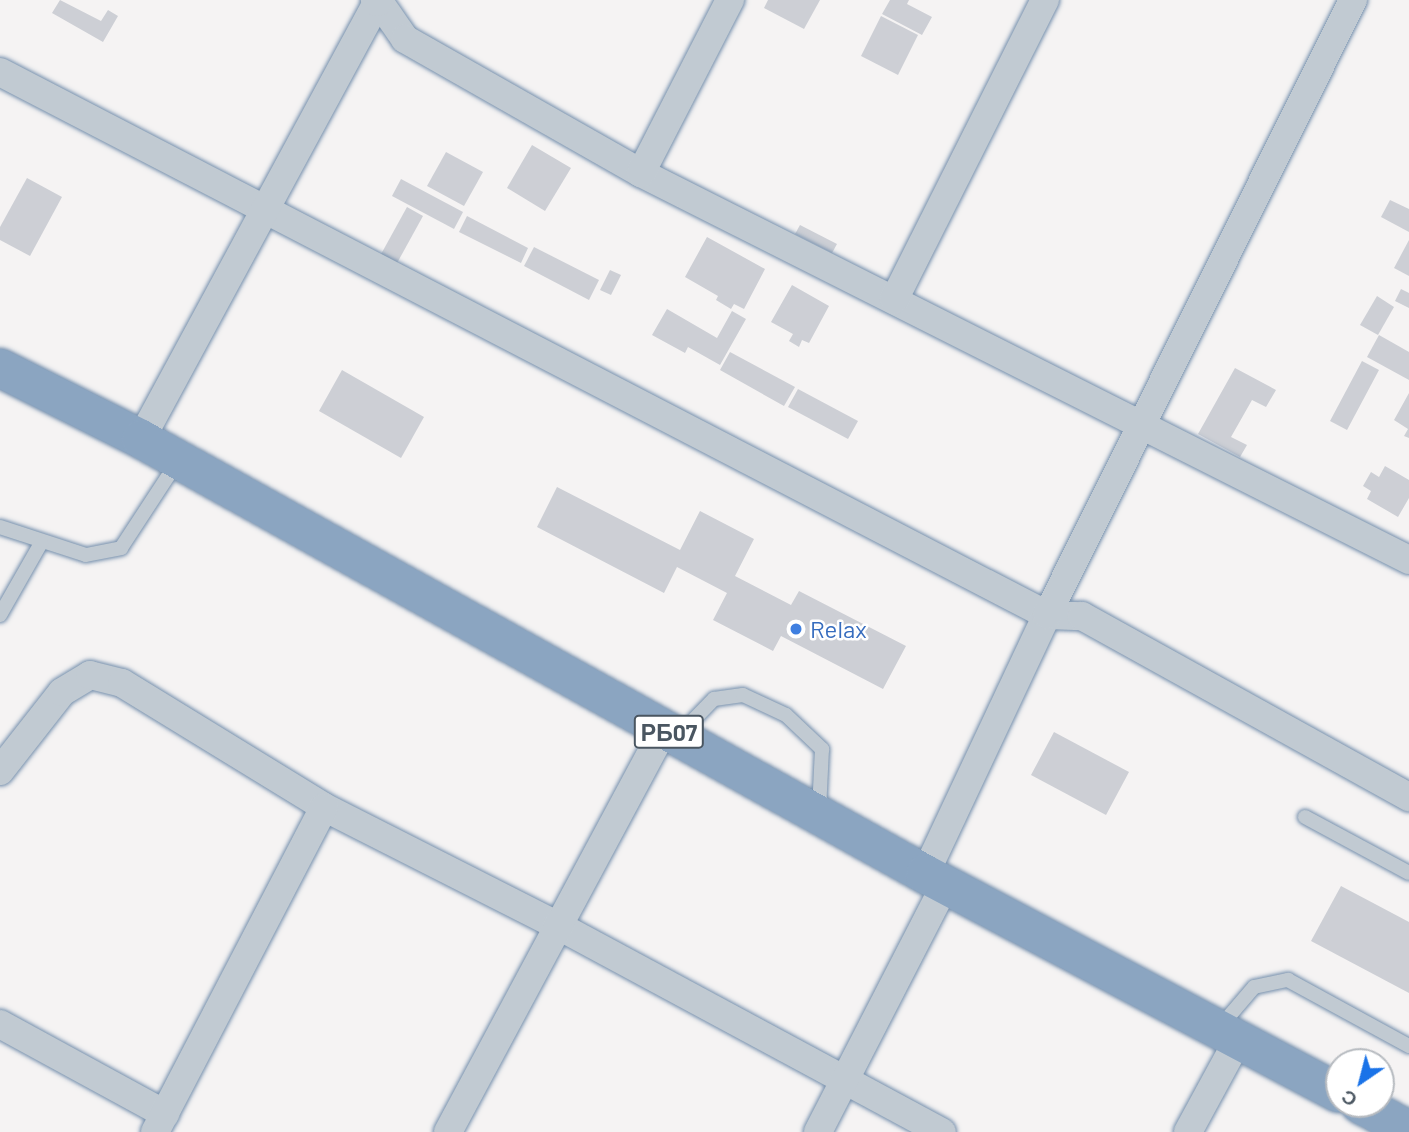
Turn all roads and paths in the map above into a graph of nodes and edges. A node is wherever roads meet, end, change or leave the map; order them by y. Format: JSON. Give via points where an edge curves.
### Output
{"nodes":[{"id":1,"x":730,"y":0,"type":"edge"},
{"id":2,"x":1045,"y":0,"type":"edge"},
{"id":3,"x":1353,"y":0,"type":"edge"},
{"id":4,"x":377,"y":1,"type":"edge"},
{"id":5,"x":0,"y":72,"type":"edge"},
{"id":6,"x":641,"y":173,"type":"junction"},
{"id":7,"x":265,"y":209,"type":"junction"},
{"id":8,"x":894,"y":300,"type":"junction"},
{"id":9,"x":0,"y":368,"type":"edge"},
{"id":10,"x":1142,"y":426,"type":"junction"},
{"id":11,"x":141,"y":439,"type":"junction"},
{"id":12,"x":178,"y":460,"type":"junction"},
{"id":13,"x":0,"y":527,"type":"edge"},
{"id":14,"x":41,"y":543,"type":"junction"},
{"id":15,"x":1408,"y":557,"type":"edge"},
{"id":16,"x":0,"y":615,"type":"edge"},
{"id":17,"x":1047,"y":615,"type":"junction"},
{"id":18,"x":671,"y":733,"type":"junction"},
{"id":19,"x":0,"y":771,"type":"edge"},
{"id":20,"x":1409,"y":797,"type":"edge"},
{"id":21,"x":324,"y":807,"type":"junction"},
{"id":22,"x":818,"y":815,"type":"junction"},
{"id":23,"x":1305,"y":817,"type":"dead end"},
{"id":24,"x":1409,"y":873,"type":"edge"},
{"id":25,"x":935,"y":879,"type":"junction"},
{"id":26,"x":557,"y":925,"type":"junction"},
{"id":27,"x":0,"y":1024,"type":"edge"},
{"id":28,"x":1228,"y":1035,"type":"junction"},
{"id":29,"x":1409,"y":1046,"type":"edge"},
{"id":30,"x":845,"y":1080,"type":"junction"},
{"id":31,"x":1325,"y":1086,"type":"edge"},
{"id":32,"x":1386,"y":1118,"type":"edge"},
{"id":33,"x":160,"y":1123,"type":"edge"},
{"id":34,"x":1409,"y":1130,"type":"edge"},
{"id":35,"x":448,"y":1132,"type":"edge"},
{"id":36,"x":818,"y":1132,"type":"edge"},
{"id":37,"x":942,"y":1132,"type":"edge"},
{"id":38,"x":1188,"y":1132,"type":"edge"}],
"edges":[{"from":1,"to":6,"type":"street"},
{"from":2,"to":8,"type":"street"},
{"from":3,"to":10,"type":"street"},
{"from":4,"to":6,"type":"street","via":[[405,39]]},
{"from":4,"to":7,"type":"street"},
{"from":5,"to":7,"type":"street"},
{"from":6,"to":8,"type":"street"},
{"from":7,"to":11,"type":"street"},
{"from":7,"to":17,"type":"street"},
{"from":8,"to":10,"type":"street"},
{"from":9,"to":11,"type":"highway","number":"РБ07"},
{"from":10,"to":15,"type":"street"},
{"from":10,"to":17,"type":"street"},
{"from":11,"to":12,"type":"highway","number":"РБ07"},
{"from":12,"to":14,"type":"lane","via":[[121,548],[86,555]]},
{"from":12,"to":18,"type":"highway","number":"РБ07"},
{"from":13,"to":14,"type":"lane"},
{"from":14,"to":16,"type":"lane"},
{"from":17,"to":20,"type":"street","via":[[1082,616]]},
{"from":17,"to":25,"type":"street"},
{"from":18,"to":22,"type":"highway","number":"РБ07"},
{"from":18,"to":22,"type":"lane","via":[[714,699],[743,695],[786,715],[822,749]]},
{"from":18,"to":26,"type":"street"},
{"from":19,"to":21,"type":"street","via":[[62,692],[90,675],[122,683]]},
{"from":21,"to":26,"type":"street"},
{"from":21,"to":33,"type":"street"},
{"from":22,"to":25,"type":"highway","number":"РБ07"},
{"from":23,"to":24,"type":"lane"},
{"from":25,"to":28,"type":"highway","number":"РБ07"},
{"from":25,"to":30,"type":"street"},
{"from":26,"to":30,"type":"street"},
{"from":26,"to":35,"type":"street"},
{"from":27,"to":33,"type":"street"},
{"from":28,"to":29,"type":"lane","via":[[1254,987],[1287,980]]},
{"from":28,"to":31,"type":"highway","number":"РБ07"},
{"from":28,"to":38,"type":"street"},
{"from":30,"to":36,"type":"street"},
{"from":30,"to":37,"type":"street"},
{"from":32,"to":34,"type":"highway"}]}
